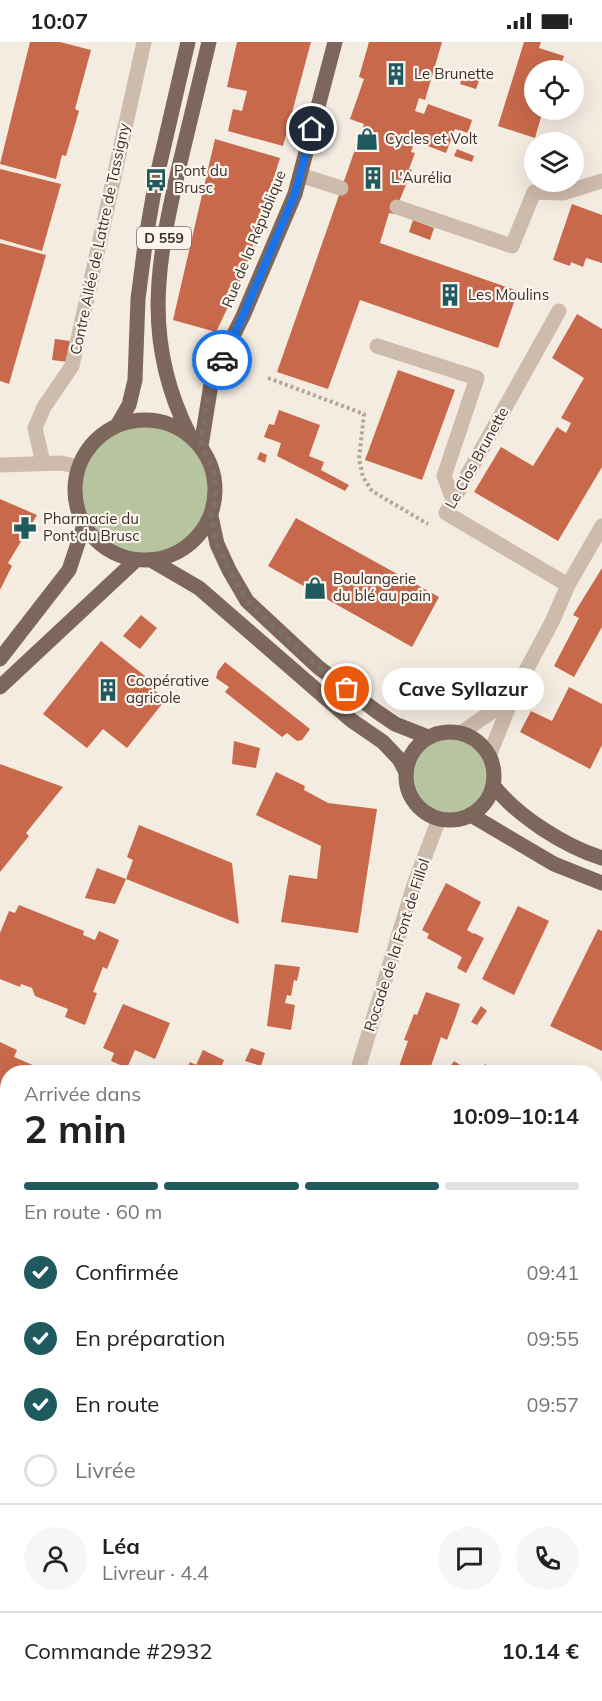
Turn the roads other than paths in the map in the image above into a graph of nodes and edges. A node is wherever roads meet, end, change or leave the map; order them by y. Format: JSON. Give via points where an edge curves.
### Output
{"nodes":[{"id":1,"x":144,"y":42,"type":"edge"},
{"id":2,"x":188,"y":42,"type":"edge"},
{"id":3,"x":209,"y":42,"type":"edge"},
{"id":4,"x":335,"y":42,"type":"edge"},
{"id":5,"x":300,"y":175,"type":"junction"},
{"id":6,"x":602,"y":181,"type":"edge"},
{"id":7,"x":341,"y":188,"type":"dead end"},
{"id":8,"x":397,"y":207,"type":"dead end"},
{"id":9,"x":560,"y":312,"type":"dead end"},
{"id":10,"x":376,"y":346,"type":"dead end"},
{"id":11,"x":118,"y":424,"type":"junction"},
{"id":12,"x":189,"y":434,"type":"junction"},
{"id":13,"x":201,"y":446,"type":"junction"},
{"id":14,"x":43,"y":463,"type":"junction"},
{"id":15,"x":0,"y":465,"type":"edge"},
{"id":16,"x":79,"y":467,"type":"junction"},
{"id":17,"x":453,"y":499,"type":"junction"},
{"id":18,"x":211,"y":516,"type":"junction"},
{"id":19,"x":84,"y":525,"type":"junction"},
{"id":20,"x":602,"y":526,"type":"edge"},
{"id":21,"x":144,"y":560,"type":"junction"},
{"id":22,"x":568,"y":585,"type":"junction"},
{"id":23,"x":0,"y":659,"type":"edge"},
{"id":24,"x":0,"y":687,"type":"edge"},
{"id":25,"x":515,"y":691,"type":"junction"},
{"id":26,"x":461,"y":733,"type":"junction"},
{"id":27,"x":428,"y":737,"type":"junction"},
{"id":28,"x":489,"y":756,"type":"junction"},
{"id":29,"x":406,"y":772,"type":"junction"},
{"id":30,"x":493,"y":785,"type":"junction"},
{"id":31,"x":471,"y":815,"type":"junction"},
{"id":32,"x":439,"y":819,"type":"junction"},
{"id":33,"x":602,"y":858,"type":"edge"},
{"id":34,"x":602,"y":883,"type":"edge"},
{"id":35,"x":359,"y":1065,"type":"edge"}],
"edges":[{"from":1,"to":14,"type":"street","name":"Contre Allée de Lattre de Tassigny","via":[[72,366],[44,407],[35,428]]},
{"from":2,"to":11,"type":"main road","number":"D 559","via":[[146,237],[138,299],[135,380],[129,405]]},
{"from":3,"to":12,"type":"main road","number":"D 559","via":[[164,231],[157,310],[167,378]]},
{"from":4,"to":5,"type":"main road","name":"Rue de la République"},
{"from":5,"to":7,"type":"street"},
{"from":5,"to":13,"type":"main road","name":"Rue de la République","via":[[243,316],[212,378]]},
{"from":6,"to":8,"type":"street","via":[[563,193],[534,192],[512,246]]},
{"from":9,"to":17,"type":"street","name":"Le Clos Brunette"},
{"from":10,"to":17,"type":"street","via":[[477,378],[444,476]]},
{"from":11,"to":12,"type":"main road","via":[[137,419],[157,420]]},
{"from":11,"to":16,"type":"main road","via":[[87,449]]},
{"from":12,"to":13,"type":"main road"},
{"from":13,"to":18,"type":"main road","via":[[213,468],[216,492]]},
{"from":14,"to":15,"type":"street"},
{"from":14,"to":16,"type":"street"},
{"from":16,"to":19,"type":"main road","via":[[75,497]]},
{"from":17,"to":22,"type":"street","name":"Le Clos Brunette","via":[[446,513]]},
{"from":18,"to":21,"type":"main road","via":[[188,547],[171,556]]},
{"from":18,"to":27,"type":"main road","via":[[217,544],[247,601],[318,667],[376,711],[395,724]]},
{"from":19,"to":21,"type":"main road","via":[[98,542],[116,554]]},
{"from":19,"to":23,"type":"main road","via":[[69,570]]},
{"from":20,"to":22,"type":"street"},
{"from":21,"to":24,"type":"main road"},
{"from":21,"to":29,"type":"main road","via":[[199,588],[351,720],[382,742]]},
{"from":22,"to":25,"type":"street"},
{"from":25,"to":26,"type":"street"},
{"from":25,"to":28,"type":"street"},
{"from":26,"to":27,"type":"main road"},
{"from":26,"to":28,"type":"main road","via":[[482,746]]},
{"from":27,"to":29,"type":"main road","via":[[409,758]]},
{"from":28,"to":30,"type":"main road","via":[[494,770]]},
{"from":29,"to":32,"type":"main road","via":[[410,796],[427,815]]},
{"from":30,"to":31,"type":"main road","via":[[489,797]]},
{"from":30,"to":33,"type":"main road","via":[[509,803],[562,841]]},
{"from":31,"to":32,"type":"main road"},
{"from":31,"to":34,"type":"main road","via":[[554,864]]},
{"from":32,"to":35,"type":"street","name":"Rocade de la Font de Fillol","via":[[414,885]]}]}
